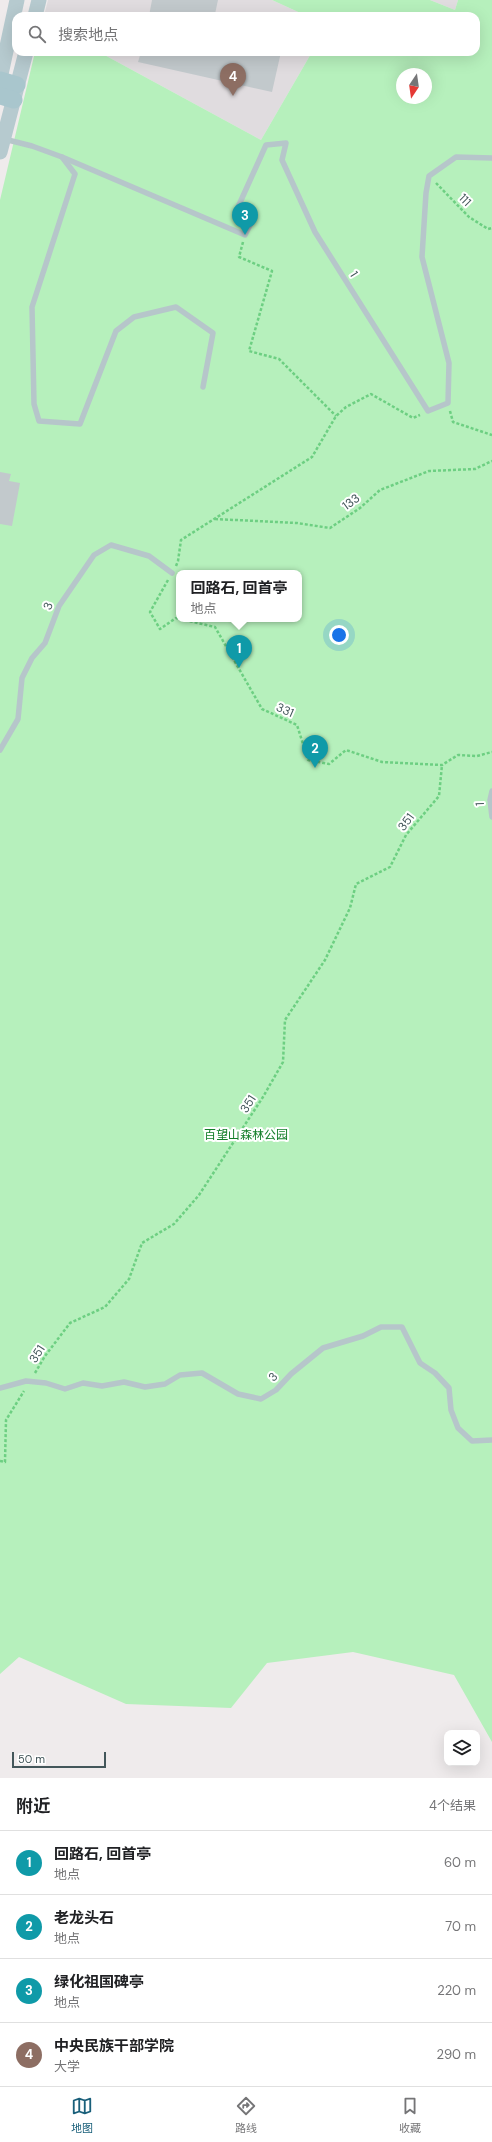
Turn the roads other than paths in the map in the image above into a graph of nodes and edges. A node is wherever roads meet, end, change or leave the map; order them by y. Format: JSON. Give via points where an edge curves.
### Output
{"nodes":[{"id":1,"x":17,"y":0,"type":"edge"},
{"id":2,"x":39,"y":0,"type":"edge"},
{"id":3,"x":14,"y":12,"type":"edge"},
{"id":4,"x":36,"y":12,"type":"edge"},
{"id":5,"x":12,"y":24,"type":"edge"},
{"id":6,"x":24,"y":56,"type":"edge"},
{"id":7,"x":0,"y":80,"type":"edge"},
{"id":8,"x":10,"y":94,"type":"edge"},
{"id":9,"x":2,"y":145,"type":"edge"},
{"id":10,"x":62,"y":157,"type":"junction"},
{"id":11,"x":492,"y":158,"type":"edge"},
{"id":12,"x":203,"y":387,"type":"dead end"},
{"id":13,"x":172,"y":573,"type":"road end"},
{"id":14,"x":0,"y":750,"type":"edge"},
{"id":15,"x":492,"y":790,"type":"edge"},
{"id":16,"x":492,"y":817,"type":"edge"},
{"id":17,"x":0,"y":1388,"type":"edge"},
{"id":18,"x":492,"y":1440,"type":"edge"}],
"edges":[{"from":1,"to":3,"type":"main road"},
{"from":2,"to":4,"type":"main road"},
{"from":5,"to":7,"type":"main road"},
{"from":6,"to":8,"type":"main road"},
{"from":7,"to":8,"type":"main road"},
{"from":8,"to":9,"type":"main road"},
{"from":9,"to":10,"type":"lane","via":[[32,146]]},
{"from":10,"to":11,"type":"lane","name":"1","number":"1","via":[[245,235],[254,217],[238,207],[266,146],[286,143],[282,160],[315,232],[428,411],[448,403],[450,363],[422,256],[429,176],[456,158]]},
{"from":10,"to":12,"type":"lane","via":[[75,174],[32,307],[34,404],[39,421],[80,424],[116,330],[134,317],[176,307],[213,333]]},
{"from":13,"to":14,"type":"lane","name":"3","number":"3","via":[[149,556],[111,545],[94,555],[59,606],[45,643],[32,658],[22,678],[18,719]]},
{"from":15,"to":16,"type":"lane","name":"1","number":"1"},
{"from":17,"to":18,"type":"lane","name":"3","number":"3","via":[[30,1382],[46,1383],[65,1389],[83,1383],[102,1386],[124,1382],[145,1387],[165,1384],[180,1375],[202,1373],[238,1394],[261,1399],[276,1390],[323,1348],[363,1336],[381,1327],[402,1326],[420,1363],[435,1373],[449,1388],[451,1410],[458,1428],[472,1441]]}]}
